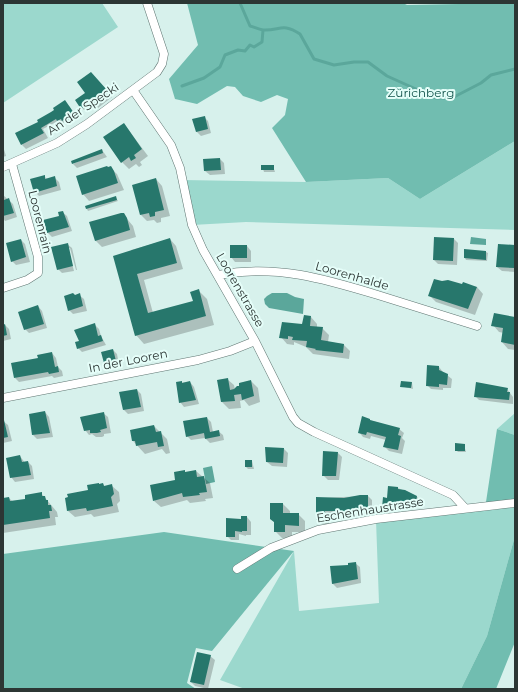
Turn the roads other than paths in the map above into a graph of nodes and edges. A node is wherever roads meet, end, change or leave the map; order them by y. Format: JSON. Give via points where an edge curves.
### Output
{"nodes":[{"id":1,"x":147,"y":3,"type":"edge"},
{"id":2,"x":133,"y":90,"type":"junction"},
{"id":3,"x":12,"y":164,"type":"junction"},
{"id":4,"x":3,"y":167,"type":"edge"},
{"id":5,"x":218,"y":275,"type":"junction"},
{"id":6,"x":3,"y":288,"type":"edge"},
{"id":7,"x":477,"y":326,"type":"dead end"},
{"id":8,"x":255,"y":341,"type":"junction"},
{"id":9,"x":3,"y":398,"type":"edge"},
{"id":10,"x":515,"y":503,"type":"edge"},
{"id":11,"x":465,"y":508,"type":"junction"},
{"id":12,"x":237,"y":569,"type":"dead end"}],
"edges":[{"from":1,"to":2,"type":"street","via":[[164,54],[157,72]]},
{"from":2,"to":3,"type":"street","name":"An der Specki","via":[[57,142]]},
{"from":2,"to":5,"type":"street","name":"Loorenstrasse","via":[[174,151],[192,225]]},
{"from":3,"to":4,"type":"street","name":"An der Specki"},
{"from":3,"to":6,"type":"street","name":"Loorenrain","via":[[38,257],[38,273],[27,280]]},
{"from":5,"to":7,"type":"street","name":"Loorenhalde","via":[[241,271],[288,272],[323,278]]},
{"from":5,"to":8,"type":"street","name":"Loorenstrasse"},
{"from":8,"to":9,"type":"street","name":"In der Looren","via":[[198,360]]},
{"from":8,"to":11,"type":"street","name":"Loorenstrasse","via":[[298,423],[453,495]]},
{"from":10,"to":11,"type":"street","name":"Eschenhaustrasse"},
{"from":11,"to":12,"type":"street","name":"Eschenhaustrasse","via":[[376,519],[318,530],[271,548]]}]}
